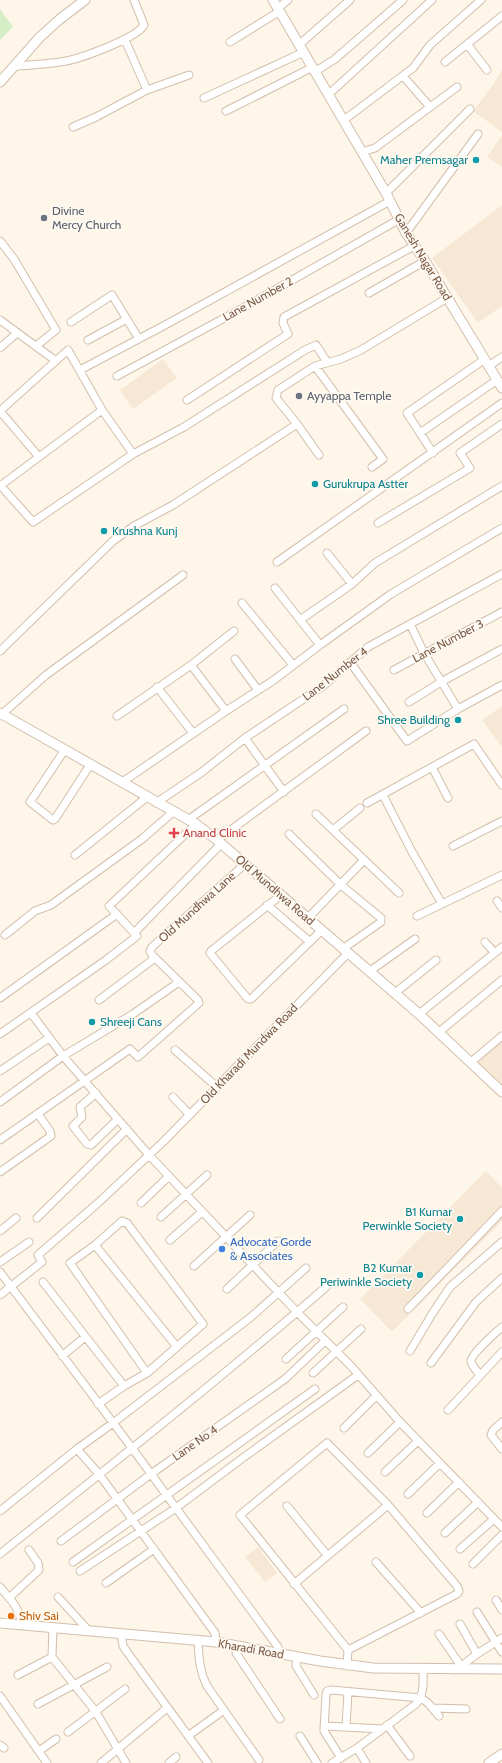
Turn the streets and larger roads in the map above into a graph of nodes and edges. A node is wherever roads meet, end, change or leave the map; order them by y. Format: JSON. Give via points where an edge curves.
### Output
{"nodes":[{"id":1,"x":85,"y":0,"type":"edge"},
{"id":2,"x":134,"y":0,"type":"edge"},
{"id":3,"x":288,"y":0,"type":"edge"},
{"id":4,"x":350,"y":0,"type":"edge"},
{"id":5,"x":403,"y":0,"type":"edge"},
{"id":6,"x":432,"y":0,"type":"edge"},
{"id":7,"x":481,"y":0,"type":"edge"},
{"id":8,"x":277,"y":6,"type":"edge"},
{"id":9,"x":502,"y":16,"type":"edge"},
{"id":10,"x":125,"y":40,"type":"junction"},
{"id":11,"x":230,"y":42,"type":"dead end"},
{"id":12,"x":467,"y":44,"type":"junction"},
{"id":13,"x":302,"y":48,"type":"junction"},
{"id":14,"x":445,"y":62,"type":"dead end"},
{"id":15,"x":16,"y":66,"type":"junction"},
{"id":16,"x":315,"y":69,"type":"junction"},
{"id":17,"x":487,"y":70,"type":"dead end"},
{"id":18,"x":189,"y":75,"type":"dead end"},
{"id":19,"x":403,"y":76,"type":"junction"},
{"id":20,"x":0,"y":82,"type":"edge"},
{"id":21,"x":457,"y":87,"type":"dead end"},
{"id":22,"x":147,"y":90,"type":"junction"},
{"id":23,"x":329,"y":94,"type":"junction"},
{"id":24,"x":204,"y":98,"type":"dead end"},
{"id":25,"x":430,"y":107,"type":"junction"},
{"id":26,"x":470,"y":109,"type":"dead end"},
{"id":27,"x":226,"y":111,"type":"dead end"},
{"id":28,"x":344,"y":120,"type":"junction"},
{"id":29,"x":73,"y":126,"type":"dead end"},
{"id":30,"x":478,"y":134,"type":"dead end"},
{"id":31,"x":362,"y":152,"type":"junction"},
{"id":32,"x":388,"y":197,"type":"junction"},
{"id":33,"x":398,"y":220,"type":"junction"},
{"id":34,"x":406,"y":233,"type":"junction"},
{"id":35,"x":1,"y":244,"type":"edge"},
{"id":36,"x":414,"y":246,"type":"junction"},
{"id":37,"x":425,"y":261,"type":"junction"},
{"id":38,"x":369,"y":293,"type":"dead end"},
{"id":39,"x":448,"y":298,"type":"junction"},
{"id":40,"x":127,"y":319,"type":"junction"},
{"id":41,"x":0,"y":320,"type":"edge"},
{"id":42,"x":71,"y":322,"type":"dead end"},
{"id":43,"x":17,"y":333,"type":"junction"},
{"id":44,"x":139,"y":339,"type":"junction"},
{"id":45,"x":88,"y":340,"type":"dead end"},
{"id":46,"x":36,"y":346,"type":"junction"},
{"id":47,"x":0,"y":348,"type":"edge"},
{"id":48,"x":502,"y":357,"type":"edge"},
{"id":49,"x":56,"y":361,"type":"junction"},
{"id":50,"x":327,"y":362,"type":"junction"},
{"id":51,"x":487,"y":363,"type":"junction"},
{"id":52,"x":315,"y":366,"type":"junction"},
{"id":53,"x":80,"y":370,"type":"junction"},
{"id":54,"x":117,"y":376,"type":"dead end"},
{"id":55,"x":500,"y":384,"type":"edge"},
{"id":56,"x":187,"y":400,"type":"dead end"},
{"id":57,"x":502,"y":403,"type":"edge"},
{"id":58,"x":102,"y":410,"type":"junction"},
{"id":59,"x":0,"y":411,"type":"edge"},
{"id":60,"x":297,"y":424,"type":"junction"},
{"id":61,"x":502,"y":424,"type":"edge"},
{"id":62,"x":420,"y":433,"type":"junction"},
{"id":63,"x":433,"y":452,"type":"junction"},
{"id":64,"x":132,"y":454,"type":"junction"},
{"id":65,"x":319,"y":455,"type":"dead end"},
{"id":66,"x":39,"y":457,"type":"junction"},
{"id":67,"x":372,"y":467,"type":"dead end"},
{"id":68,"x":0,"y":485,"type":"edge"},
{"id":69,"x":502,"y":486,"type":"edge"},
{"id":70,"x":378,"y":523,"type":"dead end"},
{"id":71,"x":502,"y":528,"type":"edge"},
{"id":72,"x":327,"y":553,"type":"dead end"},
{"id":73,"x":277,"y":562,"type":"dead end"},
{"id":74,"x":502,"y":574,"type":"edge"},
{"id":75,"x":183,"y":575,"type":"dead end"},
{"id":76,"x":352,"y":584,"type":"junction"},
{"id":77,"x":275,"y":588,"type":"dead end"},
{"id":78,"x":242,"y":603,"type":"dead end"},
{"id":79,"x":502,"y":612,"type":"edge"},
{"id":80,"x":300,"y":620,"type":"junction"},
{"id":81,"x":410,"y":624,"type":"junction"},
{"id":82,"x":234,"y":631,"type":"dead end"},
{"id":83,"x":320,"y":645,"type":"junction"},
{"id":84,"x":502,"y":649,"type":"edge"},
{"id":85,"x":0,"y":651,"type":"edge"},
{"id":86,"x":424,"y":653,"type":"junction"},
{"id":87,"x":235,"y":660,"type":"dead end"},
{"id":88,"x":350,"y":662,"type":"junction"},
{"id":89,"x":191,"y":665,"type":"junction"},
{"id":90,"x":293,"y":665,"type":"junction"},
{"id":91,"x":394,"y":670,"type":"dead end"},
{"id":92,"x":442,"y":682,"type":"junction"},
{"id":93,"x":502,"y":685,"type":"edge"},
{"id":94,"x":157,"y":687,"type":"junction"},
{"id":95,"x":258,"y":690,"type":"junction"},
{"id":96,"x":409,"y":702,"type":"dead end"},
{"id":97,"x":344,"y":709,"type":"dead end"},
{"id":98,"x":458,"y":709,"type":"junction"},
{"id":99,"x":226,"y":711,"type":"junction"},
{"id":100,"x":1,"y":714,"type":"edge"},
{"id":101,"x":117,"y":716,"type":"dead end"},
{"id":102,"x":366,"y":731,"type":"dead end"},
{"id":103,"x":193,"y":733,"type":"junction"},
{"id":104,"x":245,"y":738,"type":"junction"},
{"id":105,"x":64,"y":751,"type":"junction"},
{"id":106,"x":90,"y":765,"type":"junction"},
{"id":107,"x":265,"y":765,"type":"junction"},
{"id":108,"x":432,"y":767,"type":"junction"},
{"id":109,"x":121,"y":783,"type":"junction"},
{"id":110,"x":502,"y":785,"type":"edge"},
{"id":111,"x":284,"y":792,"type":"junction"},
{"id":112,"x":383,"y":795,"type":"junction"},
{"id":113,"x":147,"y":797,"type":"junction"},
{"id":114,"x":448,"y":798,"type":"dead end"},
{"id":115,"x":156,"y":803,"type":"junction"},
{"id":116,"x":367,"y":803,"type":"dead end"},
{"id":117,"x":360,"y":808,"type":"dead end"},
{"id":118,"x":173,"y":812,"type":"junction"},
{"id":119,"x":316,"y":814,"type":"dead end"},
{"id":120,"x":502,"y":821,"type":"edge"},
{"id":121,"x":192,"y":822,"type":"junction"},
{"id":122,"x":333,"y":830,"type":"junction"},
{"id":123,"x":289,"y":834,"type":"dead end"},
{"id":124,"x":219,"y":842,"type":"junction"},
{"id":125,"x":453,"y":846,"type":"dead end"},
{"id":126,"x":75,"y":855,"type":"dead end"},
{"id":127,"x":364,"y":860,"type":"junction"},
{"id":128,"x":245,"y":864,"type":"junction"},
{"id":129,"x":502,"y":875,"type":"edge"},
{"id":130,"x":341,"y":885,"type":"junction"},
{"id":131,"x":399,"y":893,"type":"dead end"},
{"id":132,"x":281,"y":895,"type":"junction"},
{"id":133,"x":497,"y":901,"type":"dead end"},
{"id":134,"x":442,"y":904,"type":"junction"},
{"id":135,"x":267,"y":905,"type":"junction"},
{"id":136,"x":502,"y":908,"type":"edge"},
{"id":137,"x":116,"y":914,"type":"junction"},
{"id":138,"x":417,"y":916,"type":"dead end"},
{"id":139,"x":308,"y":918,"type":"junction"},
{"id":140,"x":322,"y":930,"type":"junction"},
{"id":141,"x":134,"y":933,"type":"junction"},
{"id":142,"x":5,"y":934,"type":"dead end"},
{"id":143,"x":415,"y":939,"type":"dead end"},
{"id":144,"x":310,"y":942,"type":"junction"},
{"id":145,"x":485,"y":942,"type":"dead end"},
{"id":146,"x":502,"y":947,"type":"edge"},
{"id":147,"x":346,"y":950,"type":"junction"},
{"id":148,"x":494,"y":952,"type":"junction"},
{"id":149,"x":155,"y":958,"type":"junction"},
{"id":150,"x":436,"y":960,"type":"dead end"},
{"id":151,"x":370,"y":971,"type":"junction"},
{"id":152,"x":502,"y":980,"type":"edge"},
{"id":153,"x":179,"y":982,"type":"junction"},
{"id":154,"x":395,"y":993,"type":"junction"},
{"id":155,"x":0,"y":998,"type":"edge"},
{"id":156,"x":99,"y":1000,"type":"dead end"},
{"id":157,"x":30,"y":1013,"type":"junction"},
{"id":158,"x":419,"y":1014,"type":"junction"},
{"id":159,"x":439,"y":1032,"type":"junction"},
{"id":160,"x":0,"y":1034,"type":"edge"},
{"id":161,"x":502,"y":1036,"type":"edge"},
{"id":162,"x":49,"y":1038,"type":"junction"},
{"id":163,"x":175,"y":1050,"type":"dead end"},
{"id":164,"x":63,"y":1056,"type":"junction"},
{"id":165,"x":470,"y":1062,"type":"junction"},
{"id":166,"x":0,"y":1071,"type":"edge"},
{"id":167,"x":85,"y":1081,"type":"junction"},
{"id":168,"x":217,"y":1087,"type":"junction"},
{"id":169,"x":502,"y":1092,"type":"edge"},
{"id":170,"x":96,"y":1093,"type":"junction"},
{"id":171,"x":173,"y":1097,"type":"dead end"},
{"id":172,"x":0,"y":1102,"type":"edge"},
{"id":173,"x":38,"y":1114,"type":"junction"},
{"id":174,"x":190,"y":1115,"type":"junction"},
{"id":175,"x":118,"y":1119,"type":"junction"},
{"id":176,"x":127,"y":1129,"type":"junction"},
{"id":177,"x":0,"y":1140,"type":"edge"},
{"id":178,"x":149,"y":1155,"type":"junction"},
{"id":179,"x":0,"y":1172,"type":"edge"},
{"id":180,"x":207,"y":1175,"type":"dead end"},
{"id":181,"x":169,"y":1176,"type":"junction"},
{"id":182,"x":186,"y":1194,"type":"junction"},
{"id":183,"x":141,"y":1203,"type":"dead end"},
{"id":184,"x":502,"y":1211,"type":"edge"},
{"id":185,"x":202,"y":1212,"type":"junction"},
{"id":186,"x":250,"y":1215,"type":"dead end"},
{"id":187,"x":16,"y":1218,"type":"dead end"},
{"id":188,"x":37,"y":1218,"type":"dead end"},
{"id":189,"x":161,"y":1218,"type":"dead end"},
{"id":190,"x":0,"y":1231,"type":"edge"},
{"id":191,"x":226,"y":1236,"type":"junction"},
{"id":192,"x":170,"y":1240,"type":"dead end"},
{"id":193,"x":278,"y":1241,"type":"dead end"},
{"id":194,"x":29,"y":1242,"type":"dead end"},
{"id":195,"x":502,"y":1242,"type":"edge"},
{"id":196,"x":95,"y":1245,"type":"junction"},
{"id":197,"x":0,"y":1262,"type":"edge"},
{"id":198,"x":253,"y":1265,"type":"junction"},
{"id":199,"x":194,"y":1266,"type":"dead end"},
{"id":200,"x":306,"y":1268,"type":"dead end"},
{"id":201,"x":0,"y":1272,"type":"edge"},
{"id":202,"x":502,"y":1278,"type":"edge"},
{"id":203,"x":43,"y":1282,"type":"dead end"},
{"id":204,"x":11,"y":1287,"type":"junction"},
{"id":205,"x":326,"y":1287,"type":"dead end"},
{"id":206,"x":227,"y":1289,"type":"dead end"},
{"id":207,"x":278,"y":1292,"type":"junction"},
{"id":208,"x":0,"y":1295,"type":"edge"},
{"id":209,"x":343,"y":1307,"type":"dead end"},
{"id":210,"x":408,"y":1309,"type":"dead end"},
{"id":211,"x":296,"y":1312,"type":"junction"},
{"id":212,"x":502,"y":1327,"type":"edge"},
{"id":213,"x":361,"y":1329,"type":"dead end"},
{"id":214,"x":316,"y":1332,"type":"junction"},
{"id":215,"x":85,"y":1338,"type":"junction"},
{"id":216,"x":326,"y":1341,"type":"junction"},
{"id":217,"x":177,"y":1347,"type":"junction"},
{"id":218,"x":410,"y":1351,"type":"dead end"},
{"id":219,"x":336,"y":1352,"type":"junction"},
{"id":220,"x":502,"y":1352,"type":"edge"},
{"id":221,"x":62,"y":1356,"type":"junction"},
{"id":222,"x":286,"y":1359,"type":"dead end"},
{"id":223,"x":432,"y":1363,"type":"dead end"},
{"id":224,"x":147,"y":1372,"type":"junction"},
{"id":225,"x":313,"y":1373,"type":"dead end"},
{"id":226,"x":358,"y":1375,"type":"junction"},
{"id":227,"x":480,"y":1375,"type":"junction"},
{"id":228,"x":124,"y":1386,"type":"junction"},
{"id":229,"x":315,"y":1389,"type":"dead end"},
{"id":230,"x":376,"y":1396,"type":"junction"},
{"id":231,"x":98,"y":1404,"type":"junction"},
{"id":232,"x":448,"y":1410,"type":"dead end"},
{"id":233,"x":400,"y":1422,"type":"junction"},
{"id":234,"x":502,"y":1422,"type":"edge"},
{"id":235,"x":113,"y":1423,"type":"junction"},
{"id":236,"x":344,"y":1428,"type":"dead end"},
{"id":237,"x":418,"y":1441,"type":"junction"},
{"id":238,"x":132,"y":1448,"type":"junction"},
{"id":239,"x":77,"y":1449,"type":"junction"},
{"id":240,"x":502,"y":1450,"type":"edge"},
{"id":241,"x":368,"y":1453,"type":"dead end"},
{"id":242,"x":440,"y":1463,"type":"junction"},
{"id":243,"x":385,"y":1472,"type":"dead end"},
{"id":244,"x":100,"y":1474,"type":"junction"},
{"id":245,"x":151,"y":1474,"type":"junction"},
{"id":246,"x":459,"y":1482,"type":"junction"},
{"id":247,"x":166,"y":1494,"type":"junction"},
{"id":248,"x":408,"y":1494,"type":"dead end"},
{"id":249,"x":118,"y":1499,"type":"junction"},
{"id":250,"x":478,"y":1502,"type":"junction"},
{"id":251,"x":388,"y":1505,"type":"junction"},
{"id":252,"x":287,"y":1506,"type":"dead end"},
{"id":253,"x":176,"y":1508,"type":"junction"},
{"id":254,"x":0,"y":1510,"type":"edge"},
{"id":255,"x":427,"y":1513,"type":"dead end"},
{"id":256,"x":132,"y":1519,"type":"junction"},
{"id":257,"x":494,"y":1519,"type":"junction"},
{"id":258,"x":502,"y":1527,"type":"edge"},
{"id":259,"x":142,"y":1532,"type":"junction"},
{"id":260,"x":445,"y":1533,"type":"dead end"},
{"id":261,"x":502,"y":1535,"type":"edge"},
{"id":262,"x":61,"y":1541,"type":"dead end"},
{"id":263,"x":154,"y":1548,"type":"junction"},
{"id":264,"x":460,"y":1549,"type":"dead end"},
{"id":265,"x":29,"y":1550,"type":"dead end"},
{"id":266,"x":0,"y":1554,"type":"edge"},
{"id":267,"x":327,"y":1555,"type":"junction"},
{"id":268,"x":73,"y":1562,"type":"dead end"},
{"id":269,"x":376,"y":1562,"type":"dead end"},
{"id":270,"x":473,"y":1564,"type":"dead end"},
{"id":271,"x":80,"y":1571,"type":"dead end"},
{"id":272,"x":106,"y":1583,"type":"dead end"},
{"id":273,"x":294,"y":1584,"type":"junction"},
{"id":274,"x":0,"y":1587,"type":"edge"},
{"id":275,"x":58,"y":1597,"type":"dead end"},
{"id":276,"x":9,"y":1598,"type":"junction"},
{"id":277,"x":496,"y":1600,"type":"dead end"},
{"id":278,"x":502,"y":1610,"type":"edge"},
{"id":279,"x":477,"y":1612,"type":"dead end"},
{"id":280,"x":421,"y":1613,"type":"junction"},
{"id":281,"x":0,"y":1623,"type":"edge"},
{"id":282,"x":460,"y":1624,"type":"dead end"},
{"id":283,"x":21,"y":1625,"type":"junction"},
{"id":284,"x":53,"y":1628,"type":"junction"},
{"id":285,"x":88,"y":1630,"type":"junction"},
{"id":286,"x":121,"y":1633,"type":"junction"},
{"id":287,"x":439,"y":1634,"type":"dead end"},
{"id":288,"x":198,"y":1640,"type":"junction"},
{"id":289,"x":499,"y":1640,"type":"edge"},
{"id":290,"x":216,"y":1642,"type":"junction"},
{"id":291,"x":237,"y":1646,"type":"junction"},
{"id":292,"x":348,"y":1650,"type":"junction"},
{"id":293,"x":502,"y":1652,"type":"edge"},
{"id":294,"x":280,"y":1654,"type":"junction"},
{"id":295,"x":478,"y":1654,"type":"junction"},
{"id":296,"x":52,"y":1657,"type":"junction"},
{"id":297,"x":297,"y":1657,"type":"junction"},
{"id":298,"x":347,"y":1666,"type":"junction"},
{"id":299,"x":108,"y":1667,"type":"dead end"},
{"id":300,"x":458,"y":1668,"type":"junction"},
{"id":301,"x":423,"y":1669,"type":"junction"},
{"id":302,"x":502,"y":1669,"type":"edge"},
{"id":303,"x":18,"y":1674,"type":"dead end"},
{"id":304,"x":74,"y":1685,"type":"junction"},
{"id":305,"x":125,"y":1690,"type":"dead end"},
{"id":306,"x":348,"y":1692,"type":"junction"},
{"id":307,"x":314,"y":1695,"type":"dead end"},
{"id":308,"x":0,"y":1696,"type":"edge"},
{"id":309,"x":421,"y":1698,"type":"junction"},
{"id":310,"x":38,"y":1704,"type":"dead end"},
{"id":311,"x":167,"y":1708,"type":"junction"},
{"id":312,"x":433,"y":1708,"type":"junction"},
{"id":313,"x":466,"y":1709,"type":"dead end"},
{"id":314,"x":224,"y":1710,"type":"junction"},
{"id":315,"x":96,"y":1712,"type":"junction"},
{"id":316,"x":439,"y":1716,"type":"dead end"},
{"id":317,"x":280,"y":1719,"type":"dead end"},
{"id":318,"x":346,"y":1727,"type":"junction"},
{"id":319,"x":385,"y":1727,"type":"junction"},
{"id":320,"x":324,"y":1730,"type":"junction"},
{"id":321,"x":68,"y":1732,"type":"dead end"},
{"id":322,"x":188,"y":1736,"type":"junction"},
{"id":323,"x":300,"y":1736,"type":"dead end"},
{"id":324,"x":56,"y":1739,"type":"dead end"},
{"id":325,"x":117,"y":1748,"type":"junction"},
{"id":326,"x":357,"y":1748,"type":"junction"},
{"id":327,"x":39,"y":1751,"type":"junction"},
{"id":328,"x":502,"y":1754,"type":"edge"},
{"id":329,"x":410,"y":1756,"type":"dead end"},
{"id":330,"x":176,"y":1757,"type":"dead end"},
{"id":331,"x":341,"y":1758,"type":"junction"},
{"id":332,"x":259,"y":1760,"type":"dead end"},
{"id":333,"x":47,"y":1763,"type":"edge"},
{"id":334,"x":101,"y":1763,"type":"edge"},
{"id":335,"x":126,"y":1763,"type":"edge"},
{"id":336,"x":169,"y":1763,"type":"edge"},
{"id":337,"x":208,"y":1763,"type":"edge"},
{"id":338,"x":317,"y":1763,"type":"edge"},
{"id":339,"x":332,"y":1763,"type":"edge"},
{"id":340,"x":366,"y":1763,"type":"edge"},
{"id":341,"x":489,"y":1763,"type":"edge"}],
"edges":[{"from":1,"to":15,"type":"street","via":[[55,24]]},
{"from":2,"to":10,"type":"street","via":[[144,25],[142,30]]},
{"from":3,"to":8,"type":"street"},
{"from":4,"to":13,"type":"street"},
{"from":5,"to":16,"type":"street","via":[[335,59]]},
{"from":6,"to":23,"type":"street"},
{"from":7,"to":19,"type":"street","via":[[430,46],[414,68]]},
{"from":8,"to":11,"type":"street"},
{"from":8,"to":13,"type":"street","name":"Ganesh Nagar Road"},
{"from":9,"to":12,"type":"street"},
{"from":10,"to":15,"type":"street","via":[[67,61]]},
{"from":10,"to":22,"type":"street"},
{"from":12,"to":14,"type":"street"},
{"from":12,"to":17,"type":"street"},
{"from":13,"to":16,"type":"street","name":"Ganesh Nagar Road"},
{"from":13,"to":24,"type":"street"},
{"from":15,"to":20,"type":"street"},
{"from":16,"to":23,"type":"street","name":"Ganesh Nagar Road"},
{"from":16,"to":27,"type":"street"},
{"from":18,"to":22,"type":"street"},
{"from":19,"to":25,"type":"street"},
{"from":19,"to":28,"type":"street"},
{"from":21,"to":25,"type":"street"},
{"from":22,"to":29,"type":"street"},
{"from":23,"to":28,"type":"street","name":"Ganesh Nagar Road"},
{"from":25,"to":31,"type":"street","via":[[375,148]]},
{"from":26,"to":32,"type":"street"},
{"from":28,"to":31,"type":"street","name":"Ganesh Nagar Road"},
{"from":30,"to":34,"type":"street"},
{"from":31,"to":32,"type":"street","name":"Ganesh Nagar Road"},
{"from":32,"to":33,"type":"street","name":"Ganesh Nagar Road"},
{"from":32,"to":44,"type":"street"},
{"from":33,"to":34,"type":"street","name":"Ganesh Nagar Road"},
{"from":33,"to":54,"type":"street","name":"Lane Number 2"},
{"from":34,"to":36,"type":"street","name":"Ganesh Nagar Road"},
{"from":35,"to":46,"type":"street","via":[[14,259],[56,330]]},
{"from":36,"to":37,"type":"street","name":"Ganesh Nagar Road"},
{"from":36,"to":56,"type":"street","via":[[284,317],[283,323],[288,334]]},
{"from":37,"to":38,"type":"street"},
{"from":37,"to":39,"type":"street","name":"Ganesh Nagar Road"},
{"from":39,"to":50,"type":"street","via":[[361,350]]},
{"from":39,"to":51,"type":"street","name":"Ganesh Nagar Road"},
{"from":40,"to":42,"type":"street","via":[[112,295]]},
{"from":40,"to":44,"type":"street"},
{"from":40,"to":45,"type":"street"},
{"from":41,"to":43,"type":"street"},
{"from":43,"to":46,"type":"street"},
{"from":43,"to":47,"type":"street"},
{"from":44,"to":53,"type":"street"},
{"from":46,"to":49,"type":"street"},
{"from":48,"to":51,"type":"street"},
{"from":49,"to":53,"type":"street","via":[[68,350]]},
{"from":49,"to":59,"type":"street"},
{"from":50,"to":52,"type":"street"},
{"from":50,"to":64,"type":"street","via":[[316,346],[305,350],[184,427]]},
{"from":51,"to":55,"type":"street","name":"Ganesh Nagar Road"},
{"from":51,"to":62,"type":"street","via":[[407,413]]},
{"from":52,"to":60,"type":"street","via":[[276,393],[278,401]]},
{"from":52,"to":67,"type":"street","via":[[383,459]]},
{"from":53,"to":58,"type":"street"},
{"from":55,"to":62,"type":"street"},
{"from":57,"to":63,"type":"street"},
{"from":58,"to":64,"type":"street"},
{"from":58,"to":66,"type":"street"},
{"from":59,"to":66,"type":"street"},
{"from":60,"to":65,"type":"street"},
{"from":60,"to":85,"type":"street","via":[[113,541]]},
{"from":61,"to":70,"type":"street","via":[[460,453],[470,468]]},
{"from":62,"to":63,"type":"street"},
{"from":63,"to":73,"type":"street"},
{"from":64,"to":68,"type":"street","via":[[33,522]]},
{"from":66,"to":68,"type":"street"},
{"from":69,"to":76,"type":"street","via":[[375,563]]},
{"from":71,"to":83,"type":"street","via":[[391,594]]},
{"from":72,"to":76,"type":"street"},
{"from":74,"to":81,"type":"street","name":"Lane Number 4"},
{"from":75,"to":100,"type":"street","via":[[46,675]]},
{"from":76,"to":80,"type":"street"},
{"from":77,"to":80,"type":"street"},
{"from":78,"to":90,"type":"street"},
{"from":79,"to":86,"type":"street","name":"Lane Number 3"},
{"from":80,"to":83,"type":"street"},
{"from":81,"to":86,"type":"street"},
{"from":81,"to":88,"type":"street","name":"Lane Number 4","via":[[368,647]]},
{"from":82,"to":89,"type":"street"},
{"from":83,"to":90,"type":"street"},
{"from":84,"to":92,"type":"street"},
{"from":86,"to":91,"type":"street","name":"Lane Number 3"},
{"from":86,"to":92,"type":"street"},
{"from":87,"to":95,"type":"street"},
{"from":88,"to":98,"type":"street","via":[[407,742]]},
{"from":88,"to":104,"type":"street","name":"Lane Number 4","via":[[323,686]]},
{"from":89,"to":94,"type":"street"},
{"from":89,"to":99,"type":"street"},
{"from":90,"to":95,"type":"street"},
{"from":92,"to":96,"type":"street"},
{"from":92,"to":98,"type":"street"},
{"from":93,"to":98,"type":"street"},
{"from":94,"to":101,"type":"street"},
{"from":94,"to":103,"type":"street"},
{"from":95,"to":99,"type":"street"},
{"from":97,"to":107,"type":"street"},
{"from":99,"to":103,"type":"street"},
{"from":100,"to":105,"type":"street","name":"Old Mundhwa Road"},
{"from":102,"to":111,"type":"street"},
{"from":103,"to":109,"type":"street"},
{"from":104,"to":107,"type":"street"},
{"from":104,"to":115,"type":"street","name":"Lane Number 4","via":[[202,772]]},
{"from":105,"to":106,"type":"street","name":"Old Mundhwa Road"},
{"from":105,"to":106,"type":"street","via":[[30,802],[53,820]]},
{"from":106,"to":109,"type":"street","name":"Old Mundhwa Road"},
{"from":107,"to":111,"type":"street"},
{"from":107,"to":121,"type":"street"},
{"from":108,"to":110,"type":"street","via":[[474,744]]},
{"from":108,"to":112,"type":"street"},
{"from":108,"to":114,"type":"street"},
{"from":109,"to":113,"type":"street","name":"Old Mundhwa Road"},
{"from":111,"to":124,"type":"street"},
{"from":112,"to":116,"type":"street"},
{"from":112,"to":134,"type":"street"},
{"from":113,"to":115,"type":"street","name":"Old Mundhwa Road"},
{"from":113,"to":126,"type":"street"},
{"from":115,"to":118,"type":"street","name":"Old Mundhwa Road"},
{"from":117,"to":122,"type":"street"},
{"from":118,"to":121,"type":"street","name":"Old Mundhwa Road"},
{"from":118,"to":142,"type":"street","via":[[142,839],[51,905],[35,911]]},
{"from":119,"to":122,"type":"street"},
{"from":120,"to":125,"type":"street"},
{"from":121,"to":124,"type":"street","name":"Old Mundhwa Road"},
{"from":121,"to":137,"type":"street","via":[[109,906]]},
{"from":122,"to":127,"type":"street"},
{"from":123,"to":130,"type":"street"},
{"from":124,"to":128,"type":"street","name":"Old Mundhwa Road"},
{"from":124,"to":141,"type":"street"},
{"from":127,"to":130,"type":"street"},
{"from":127,"to":131,"type":"street"},
{"from":128,"to":132,"type":"street","name":"Old Mundhwa Road"},
{"from":128,"to":149,"type":"street","name":"Old Mundhwa Lane","via":[[152,947],[150,951]]},
{"from":129,"to":134,"type":"street"},
{"from":130,"to":139,"type":"street"},
{"from":130,"to":147,"type":"street","name":"Old Kharadi Mundwa Road","via":[[381,920]]},
{"from":132,"to":135,"type":"street"},
{"from":132,"to":139,"type":"street","name":"Old Mundhwa Road"},
{"from":133,"to":136,"type":"street"},
{"from":134,"to":138,"type":"street"},
{"from":135,"to":144,"type":"street"},
{"from":135,"to":144,"type":"street","via":[[210,953],[248,999],[251,999]]},
{"from":137,"to":141,"type":"street"},
{"from":137,"to":155,"type":"street"},
{"from":139,"to":140,"type":"street","name":"Old Mundhwa Road"},
{"from":140,"to":144,"type":"street"},
{"from":140,"to":147,"type":"street","name":"Old Mundhwa Road"},
{"from":141,"to":157,"type":"street","via":[[137,936],[106,960]]},
{"from":143,"to":151,"type":"street"},
{"from":145,"to":148,"type":"street"},
{"from":146,"to":148,"type":"street"},
{"from":147,"to":151,"type":"street","name":"Old Mundhwa Road"},
{"from":147,"to":168,"type":"street","name":"Old Kharadi Mundwa Road"},
{"from":148,"to":158,"type":"street"},
{"from":149,"to":153,"type":"street"},
{"from":149,"to":156,"type":"street"},
{"from":150,"to":154,"type":"street"},
{"from":151,"to":154,"type":"street","name":"Old Mundhwa Road"},
{"from":152,"to":159,"type":"street"},
{"from":153,"to":164,"type":"street","via":[[133,1014]]},
{"from":153,"to":167,"type":"street","via":[[199,1003],[138,1057],[130,1049]]},
{"from":154,"to":158,"type":"street","name":"Old Mundhwa Road"},
{"from":157,"to":160,"type":"street"},
{"from":157,"to":162,"type":"street"},
{"from":158,"to":159,"type":"street","name":"Old Mundhwa Road"},
{"from":159,"to":165,"type":"street","name":"Old Mundhwa Road"},
{"from":161,"to":165,"type":"street"},
{"from":162,"to":164,"type":"street"},
{"from":162,"to":166,"type":"street"},
{"from":163,"to":168,"type":"street"},
{"from":164,"to":167,"type":"street"},
{"from":164,"to":172,"type":"street"},
{"from":165,"to":169,"type":"street","name":"Old Mundhwa Road"},
{"from":167,"to":170,"type":"street"},
{"from":167,"to":173,"type":"street"},
{"from":168,"to":174,"type":"street","name":"Old Kharadi Mundwa Road"},
{"from":170,"to":175,"type":"street"},
{"from":170,"to":175,"type":"street","via":[[80,1107],[82,1117],[73,1126],[87,1144],[91,1145]]},
{"from":171,"to":174,"type":"street"},
{"from":173,"to":177,"type":"street"},
{"from":173,"to":179,"type":"street","via":[[51,1136]]},
{"from":174,"to":178,"type":"street","name":"Old Kharadi Mundwa Road"},
{"from":175,"to":176,"type":"street"},
{"from":176,"to":178,"type":"street"},
{"from":176,"to":188,"type":"street"},
{"from":178,"to":181,"type":"street"},
{"from":178,"to":204,"type":"street","name":"Old Kharadi Mundwa Road","via":[[38,1255],[42,1262]]},
{"from":180,"to":182,"type":"street"},
{"from":181,"to":182,"type":"street"},
{"from":181,"to":183,"type":"street"},
{"from":182,"to":185,"type":"street"},
{"from":182,"to":189,"type":"street"},
{"from":184,"to":210,"type":"street"},
{"from":185,"to":191,"type":"street"},
{"from":185,"to":192,"type":"street"},
{"from":186,"to":191,"type":"street"},
{"from":187,"to":190,"type":"street"},
{"from":191,"to":198,"type":"street"},
{"from":191,"to":199,"type":"street"},
{"from":193,"to":198,"type":"street"},
{"from":194,"to":197,"type":"street"},
{"from":195,"to":218,"type":"street","via":[[450,1288]]},
{"from":196,"to":217,"type":"street"},
{"from":196,"to":217,"type":"street","via":[[122,1221],[127,1223],[203,1324]]},
{"from":196,"to":224,"type":"street","via":[[70,1263]]},
{"from":198,"to":206,"type":"street"},
{"from":198,"to":207,"type":"street"},
{"from":200,"to":207,"type":"street"},
{"from":201,"to":204,"type":"street"},
{"from":202,"to":223,"type":"street","via":[[476,1302]]},
{"from":203,"to":215,"type":"street"},
{"from":204,"to":208,"type":"street"},
{"from":204,"to":221,"type":"street"},
{"from":205,"to":211,"type":"street"},
{"from":207,"to":211,"type":"street"},
{"from":207,"to":235,"type":"street","via":[[251,1317]]},
{"from":209,"to":214,"type":"street"},
{"from":211,"to":214,"type":"street"},
{"from":211,"to":238,"type":"street"},
{"from":212,"to":227,"type":"street","via":[[471,1360]]},
{"from":213,"to":219,"type":"street"},
{"from":214,"to":216,"type":"street"},
{"from":214,"to":222,"type":"street"},
{"from":215,"to":221,"type":"street"},
{"from":215,"to":228,"type":"street"},
{"from":216,"to":219,"type":"street"},
{"from":216,"to":245,"type":"street","name":"Lane No 4","via":[[285,1379]]},
{"from":217,"to":224,"type":"street"},
{"from":219,"to":225,"type":"street"},
{"from":219,"to":226,"type":"street"},
{"from":220,"to":227,"type":"street"},
{"from":221,"to":231,"type":"street"},
{"from":224,"to":228,"type":"street"},
{"from":226,"to":230,"type":"street"},
{"from":226,"to":253,"type":"street"},
{"from":227,"to":232,"type":"street"},
{"from":228,"to":231,"type":"street"},
{"from":229,"to":247,"type":"street"},
{"from":230,"to":233,"type":"street"},
{"from":230,"to":236,"type":"street"},
{"from":231,"to":235,"type":"street"},
{"from":233,"to":237,"type":"street"},
{"from":233,"to":241,"type":"street"},
{"from":234,"to":240,"type":"street","via":[[491,1435]]},
{"from":235,"to":238,"type":"street"},
{"from":235,"to":239,"type":"street"},
{"from":237,"to":242,"type":"street"},
{"from":237,"to":243,"type":"street"},
{"from":238,"to":244,"type":"street"},
{"from":238,"to":245,"type":"street"},
{"from":239,"to":244,"type":"street"},
{"from":239,"to":254,"type":"street"},
{"from":242,"to":246,"type":"street"},
{"from":242,"to":248,"type":"street"},
{"from":244,"to":249,"type":"street"},
{"from":244,"to":266,"type":"street"},
{"from":245,"to":247,"type":"street"},
{"from":245,"to":249,"type":"street","name":"Lane No 4"},
{"from":246,"to":250,"type":"street"},
{"from":246,"to":255,"type":"street"},
{"from":247,"to":253,"type":"street"},
{"from":247,"to":256,"type":"street"},
{"from":249,"to":256,"type":"street"},
{"from":249,"to":262,"type":"street","name":"Lane No 4"},
{"from":250,"to":257,"type":"street"},
{"from":250,"to":260,"type":"street"},
{"from":251,"to":267,"type":"street","via":[[356,1534]]},
{"from":251,"to":273,"type":"street","via":[[327,1443],[240,1515]]},
{"from":251,"to":280,"type":"street","via":[[459,1591]]},
{"from":252,"to":267,"type":"street"},
{"from":253,"to":259,"type":"street"},
{"from":253,"to":294,"type":"street","via":[[278,1647]]},
{"from":256,"to":259,"type":"street"},
{"from":256,"to":268,"type":"street"},
{"from":257,"to":258,"type":"street"},
{"from":257,"to":264,"type":"street"},
{"from":259,"to":263,"type":"street"},
{"from":259,"to":271,"type":"street"},
{"from":261,"to":270,"type":"street"},
{"from":263,"to":272,"type":"street"},
{"from":263,"to":290,"type":"street","via":[[215,1633]]},
{"from":265,"to":276,"type":"street","via":[[38,1563],[39,1570]]},
{"from":267,"to":273,"type":"street"},
{"from":269,"to":280,"type":"street"},
{"from":273,"to":292,"type":"street"},
{"from":274,"to":276,"type":"street"},
{"from":275,"to":285,"type":"street"},
{"from":276,"to":283,"type":"street","via":[[19,1610]]},
{"from":277,"to":278,"type":"street"},
{"from":279,"to":289,"type":"street"},
{"from":280,"to":292,"type":"street"},
{"from":281,"to":283,"type":"street","name":"Kharadi Road"},
{"from":282,"to":295,"type":"street"},
{"from":283,"to":284,"type":"street","name":"Kharadi Road"},
{"from":284,"to":285,"type":"street","name":"Kharadi Road"},
{"from":284,"to":296,"type":"street"},
{"from":285,"to":286,"type":"street","name":"Kharadi Road"},
{"from":286,"to":288,"type":"street","name":"Kharadi Road"},
{"from":286,"to":311,"type":"street","via":[[123,1646]]},
{"from":287,"to":300,"type":"street"},
{"from":288,"to":290,"type":"street","name":"Kharadi Road"},
{"from":288,"to":314,"type":"street","via":[[200,1670],[207,1686]]},
{"from":289,"to":293,"type":"street"},
{"from":289,"to":295,"type":"street"},
{"from":290,"to":291,"type":"street","name":"Kharadi Road"},
{"from":291,"to":294,"type":"street","name":"Kharadi Road"},
{"from":291,"to":317,"type":"street","via":[[236,1653]]},
{"from":292,"to":298,"type":"street"},
{"from":294,"to":297,"type":"street","name":"Kharadi Road"},
{"from":295,"to":300,"type":"street"},
{"from":296,"to":303,"type":"street"},
{"from":296,"to":304,"type":"street"},
{"from":297,"to":298,"type":"street","name":"Kharadi Road"},
{"from":297,"to":307,"type":"street","via":[[296,1666]]},
{"from":298,"to":301,"type":"street","name":"Kharadi Road"},
{"from":299,"to":304,"type":"street"},
{"from":300,"to":301,"type":"street","name":"Kharadi Road"},
{"from":300,"to":302,"type":"street","name":"Kharadi Road"},
{"from":301,"to":309,"type":"street"},
{"from":304,"to":310,"type":"street"},
{"from":304,"to":315,"type":"street"},
{"from":305,"to":315,"type":"street"},
{"from":306,"to":309,"type":"street"},
{"from":306,"to":318,"type":"street"},
{"from":306,"to":320,"type":"street","via":[[327,1691]]},
{"from":308,"to":327,"type":"street"},
{"from":309,"to":312,"type":"street"},
{"from":309,"to":319,"type":"street"},
{"from":311,"to":322,"type":"street"},
{"from":311,"to":325,"type":"street"},
{"from":312,"to":313,"type":"street"},
{"from":312,"to":316,"type":"street"},
{"from":314,"to":322,"type":"street"},
{"from":314,"to":332,"type":"street"},
{"from":315,"to":321,"type":"street"},
{"from":315,"to":325,"type":"street"},
{"from":318,"to":319,"type":"street"},
{"from":318,"to":320,"type":"street","via":[[326,1726]]},
{"from":319,"to":326,"type":"street"},
{"from":319,"to":329,"type":"street"},
{"from":320,"to":331,"type":"street"},
{"from":322,"to":337,"type":"street"},
{"from":323,"to":338,"type":"street"},
{"from":324,"to":327,"type":"street"},
{"from":325,"to":334,"type":"street"},
{"from":325,"to":335,"type":"street"},
{"from":326,"to":331,"type":"street"},
{"from":326,"to":340,"type":"street"},
{"from":327,"to":333,"type":"street"},
{"from":328,"to":341,"type":"street"},
{"from":330,"to":336,"type":"street"},
{"from":331,"to":339,"type":"street"}]}
